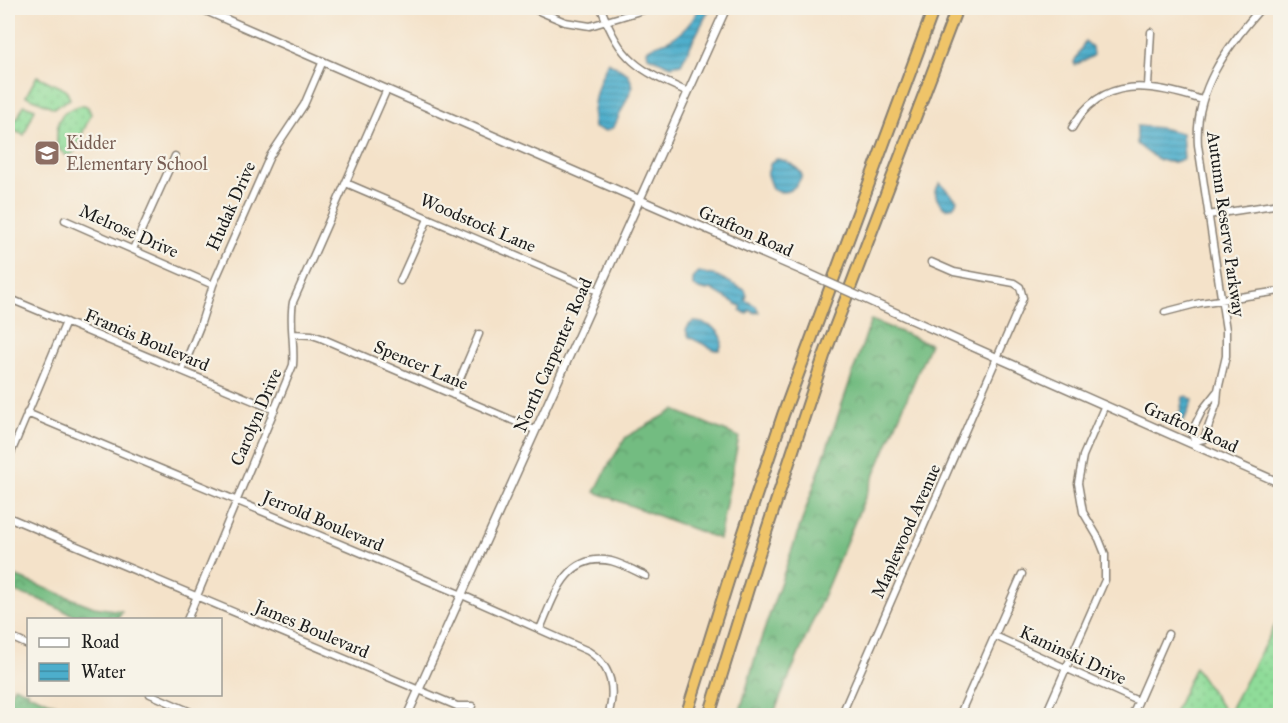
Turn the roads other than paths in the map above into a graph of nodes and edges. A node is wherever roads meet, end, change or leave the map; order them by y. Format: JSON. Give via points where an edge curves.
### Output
{"nodes":[{"id":1,"x":200,"y":8,"type":"edge"},
{"id":2,"x":493,"y":8,"type":"edge"},
{"id":3,"x":504,"y":8,"type":"edge"},
{"id":4,"x":532,"y":8,"type":"edge"},
{"id":5,"x":601,"y":8,"type":"edge"},
{"id":6,"x":650,"y":8,"type":"edge"},
{"id":7,"x":726,"y":8,"type":"edge"},
{"id":8,"x":934,"y":8,"type":"edge"},
{"id":9,"x":957,"y":8,"type":"edge"},
{"id":10,"x":1261,"y":8,"type":"edge"},
{"id":11,"x":606,"y":22,"type":"junction"},
{"id":12,"x":1151,"y":32,"type":"dead end"},
{"id":13,"x":323,"y":62,"type":"junction"},
{"id":14,"x":1148,"y":86,"type":"junction"},
{"id":15,"x":387,"y":89,"type":"junction"},
{"id":16,"x":688,"y":92,"type":"junction"},
{"id":17,"x":1202,"y":100,"type":"junction"},
{"id":18,"x":1072,"y":128,"type":"dead end"},
{"id":19,"x":175,"y":156,"type":"dead end"},
{"id":20,"x":346,"y":183,"type":"junction"},
{"id":21,"x":639,"y":200,"type":"junction"},
{"id":22,"x":1281,"y":204,"type":"edge"},
{"id":23,"x":1208,"y":215,"type":"junction"},
{"id":24,"x":428,"y":219,"type":"junction"},
{"id":25,"x":65,"y":220,"type":"dead end"},
{"id":26,"x":133,"y":249,"type":"junction"},
{"id":27,"x":931,"y":262,"type":"dead end"},
{"id":28,"x":400,"y":281,"type":"dead end"},
{"id":29,"x":213,"y":285,"type":"junction"},
{"id":30,"x":598,"y":291,"type":"junction"},
{"id":31,"x":1281,"y":291,"type":"edge"},
{"id":32,"x":8,"y":298,"type":"edge"},
{"id":33,"x":1221,"y":299,"type":"junction"},
{"id":34,"x":1165,"y":312,"type":"dead end"},
{"id":35,"x":66,"y":322,"type":"junction"},
{"id":36,"x":293,"y":334,"type":"junction"},
{"id":37,"x":479,"y":334,"type":"dead end"},
{"id":38,"x":998,"y":358,"type":"junction"},
{"id":39,"x":182,"y":371,"type":"junction"},
{"id":40,"x":1218,"y":390,"type":"junction"},
{"id":41,"x":453,"y":395,"type":"junction"},
{"id":42,"x":1105,"y":405,"type":"junction"},
{"id":43,"x":275,"y":410,"type":"junction"},
{"id":44,"x":27,"y":413,"type":"junction"},
{"id":45,"x":535,"y":430,"type":"junction"},
{"id":46,"x":1194,"y":443,"type":"junction"},
{"id":47,"x":8,"y":460,"type":"edge"},
{"id":48,"x":1281,"y":483,"type":"edge"},
{"id":49,"x":236,"y":501,"type":"junction"},
{"id":50,"x":8,"y":518,"type":"edge"},
{"id":51,"x":1022,"y":574,"type":"dead end"},
{"id":52,"x":646,"y":576,"type":"dead end"},
{"id":53,"x":462,"y":595,"type":"junction"},
{"id":54,"x":196,"y":597,"type":"junction"},
{"id":55,"x":188,"y":618,"type":"edge"},
{"id":56,"x":540,"y":629,"type":"junction"},
{"id":57,"x":1168,"y":634,"type":"dead end"},
{"id":58,"x":8,"y":636,"type":"edge"},
{"id":59,"x":995,"y":636,"type":"junction"},
{"id":60,"x":27,"y":645,"type":"edge"},
{"id":61,"x":1066,"y":669,"type":"junction"},
{"id":62,"x":419,"y":690,"type":"junction"},
{"id":63,"x":155,"y":696,"type":"edge"},
{"id":64,"x":1138,"y":701,"type":"junction"},
{"id":65,"x":472,"y":706,"type":"dead end"},
{"id":66,"x":200,"y":716,"type":"edge"},
{"id":67,"x":407,"y":716,"type":"edge"},
{"id":68,"x":608,"y":716,"type":"edge"},
{"id":69,"x":686,"y":716,"type":"edge"},
{"id":70,"x":709,"y":716,"type":"edge"},
{"id":71,"x":840,"y":716,"type":"edge"},
{"id":72,"x":959,"y":716,"type":"edge"},
{"id":73,"x":1045,"y":716,"type":"edge"},
{"id":74,"x":1132,"y":716,"type":"edge"}],
"edges":[{"from":1,"to":13,"type":"street","name":"Grafton Road"},
{"from":2,"to":3,"type":"street"},
{"from":4,"to":11,"type":"street","via":[[574,25]]},
{"from":5,"to":11,"type":"street"},
{"from":6,"to":11,"type":"street"},
{"from":7,"to":16,"type":"street","name":"North Carpenter Road"},
{"from":8,"to":69,"type":"highway","via":[[783,415]]},
{"from":9,"to":70,"type":"highway","via":[[824,356]]},
{"from":10,"to":17,"type":"street","name":"Autumn Reserve Parkway","via":[[1213,74]]},
{"from":11,"to":16,"type":"street","via":[[622,52],[636,65]]},
{"from":12,"to":14,"type":"street"},
{"from":13,"to":15,"type":"street","name":"Grafton Road"},
{"from":13,"to":29,"type":"street","name":"Hudak Drive","via":[[304,105],[270,156]]},
{"from":14,"to":17,"type":"street"},
{"from":14,"to":18,"type":"street","via":[[1125,88],[1103,96],[1081,112]]},
{"from":15,"to":20,"type":"street","name":"Carolyn Drive"},
{"from":15,"to":21,"type":"street","name":"Grafton Road"},
{"from":16,"to":21,"type":"street","name":"North Carpenter Road"},
{"from":17,"to":23,"type":"street","name":"Autumn Reserve Parkway","via":[[1198,138]]},
{"from":19,"to":26,"type":"street"},
{"from":20,"to":24,"type":"street","name":"Woodstock Lane"},
{"from":20,"to":36,"type":"street","name":"Carolyn Drive","via":[[293,302]]},
{"from":21,"to":30,"type":"street","name":"North Carpenter Road"},
{"from":21,"to":38,"type":"street","name":"Grafton Road","bridge":true},
{"from":22,"to":23,"type":"street"},
{"from":23,"to":33,"type":"street","name":"Autumn Reserve Parkway"},
{"from":24,"to":28,"type":"street"},
{"from":24,"to":30,"type":"street","name":"Woodstock Lane"},
{"from":25,"to":26,"type":"street","name":"Melrose Drive"},
{"from":26,"to":29,"type":"street","name":"Melrose Drive"},
{"from":27,"to":38,"type":"street","name":"Maplewood Avenue","via":[[952,272],[1012,282],[1020,287],[1023,301]]},
{"from":29,"to":39,"type":"street","name":"Hudak Drive"},
{"from":30,"to":45,"type":"street","name":"North Carpenter Road"},
{"from":31,"to":33,"type":"street"},
{"from":32,"to":35,"type":"street","name":"Francis Boulevard"},
{"from":33,"to":34,"type":"street"},
{"from":33,"to":40,"type":"street","name":"Autumn Reserve Parkway","via":[[1227,350]]},
{"from":35,"to":39,"type":"street","name":"Francis Boulevard"},
{"from":35,"to":44,"type":"street"},
{"from":36,"to":41,"type":"street","name":"Spencer Lane","via":[[321,338]]},
{"from":36,"to":43,"type":"street","name":"Carolyn Drive","via":[[294,365]]},
{"from":37,"to":41,"type":"street"},
{"from":38,"to":42,"type":"street","name":"Grafton Road"},
{"from":38,"to":71,"type":"street","name":"Maplewood Avenue"},
{"from":39,"to":43,"type":"street","name":"Francis Boulevard"},
{"from":40,"to":46,"type":"street","name":"Autumn Reserve Parkway","via":[[1191,433]]},
{"from":40,"to":46,"type":"street","name":"Autumn Reserve Parkway","via":[[1210,426],[1204,439]]},
{"from":41,"to":45,"type":"street","name":"Spencer Lane"},
{"from":42,"to":46,"type":"street","name":"Grafton Road"},
{"from":42,"to":61,"type":"street","via":[[1083,456],[1078,483],[1080,503],[1102,546],[1106,571],[1103,587]]},
{"from":43,"to":49,"type":"street","name":"Carolyn Drive"},
{"from":44,"to":47,"type":"street"},
{"from":44,"to":49,"type":"street","name":"Jerrold Boulevard"},
{"from":45,"to":53,"type":"street","name":"North Carpenter Road"},
{"from":46,"to":48,"type":"street","name":"Grafton Road"},
{"from":49,"to":53,"type":"street","name":"Jerrold Boulevard"},
{"from":49,"to":54,"type":"street","name":"Carolyn Drive"},
{"from":50,"to":54,"type":"street","name":"James Boulevard"},
{"from":51,"to":59,"type":"street"},
{"from":52,"to":56,"type":"street","via":[[611,561],[581,564],[559,585]]},
{"from":53,"to":56,"type":"street","name":"Jerrold Boulevard"},
{"from":53,"to":62,"type":"street","name":"North Carpenter Road"},
{"from":54,"to":55,"type":"street","name":"Carolyn Drive"},
{"from":54,"to":62,"type":"street","name":"James Boulevard"},
{"from":56,"to":68,"type":"street","name":"Jerrold Boulevard","via":[[588,651],[601,662],[612,686]]},
{"from":57,"to":64,"type":"street"},
{"from":58,"to":60,"type":"street"},
{"from":59,"to":61,"type":"street","name":"Kaminski Drive"},
{"from":59,"to":72,"type":"street"},
{"from":61,"to":64,"type":"street","name":"Kaminski Drive"},
{"from":61,"to":73,"type":"street"},
{"from":62,"to":65,"type":"street","name":"James Boulevard","via":[[457,706]]},
{"from":62,"to":67,"type":"street","name":"North Carpenter Road"},
{"from":63,"to":66,"type":"street"},
{"from":64,"to":74,"type":"street"}]}
